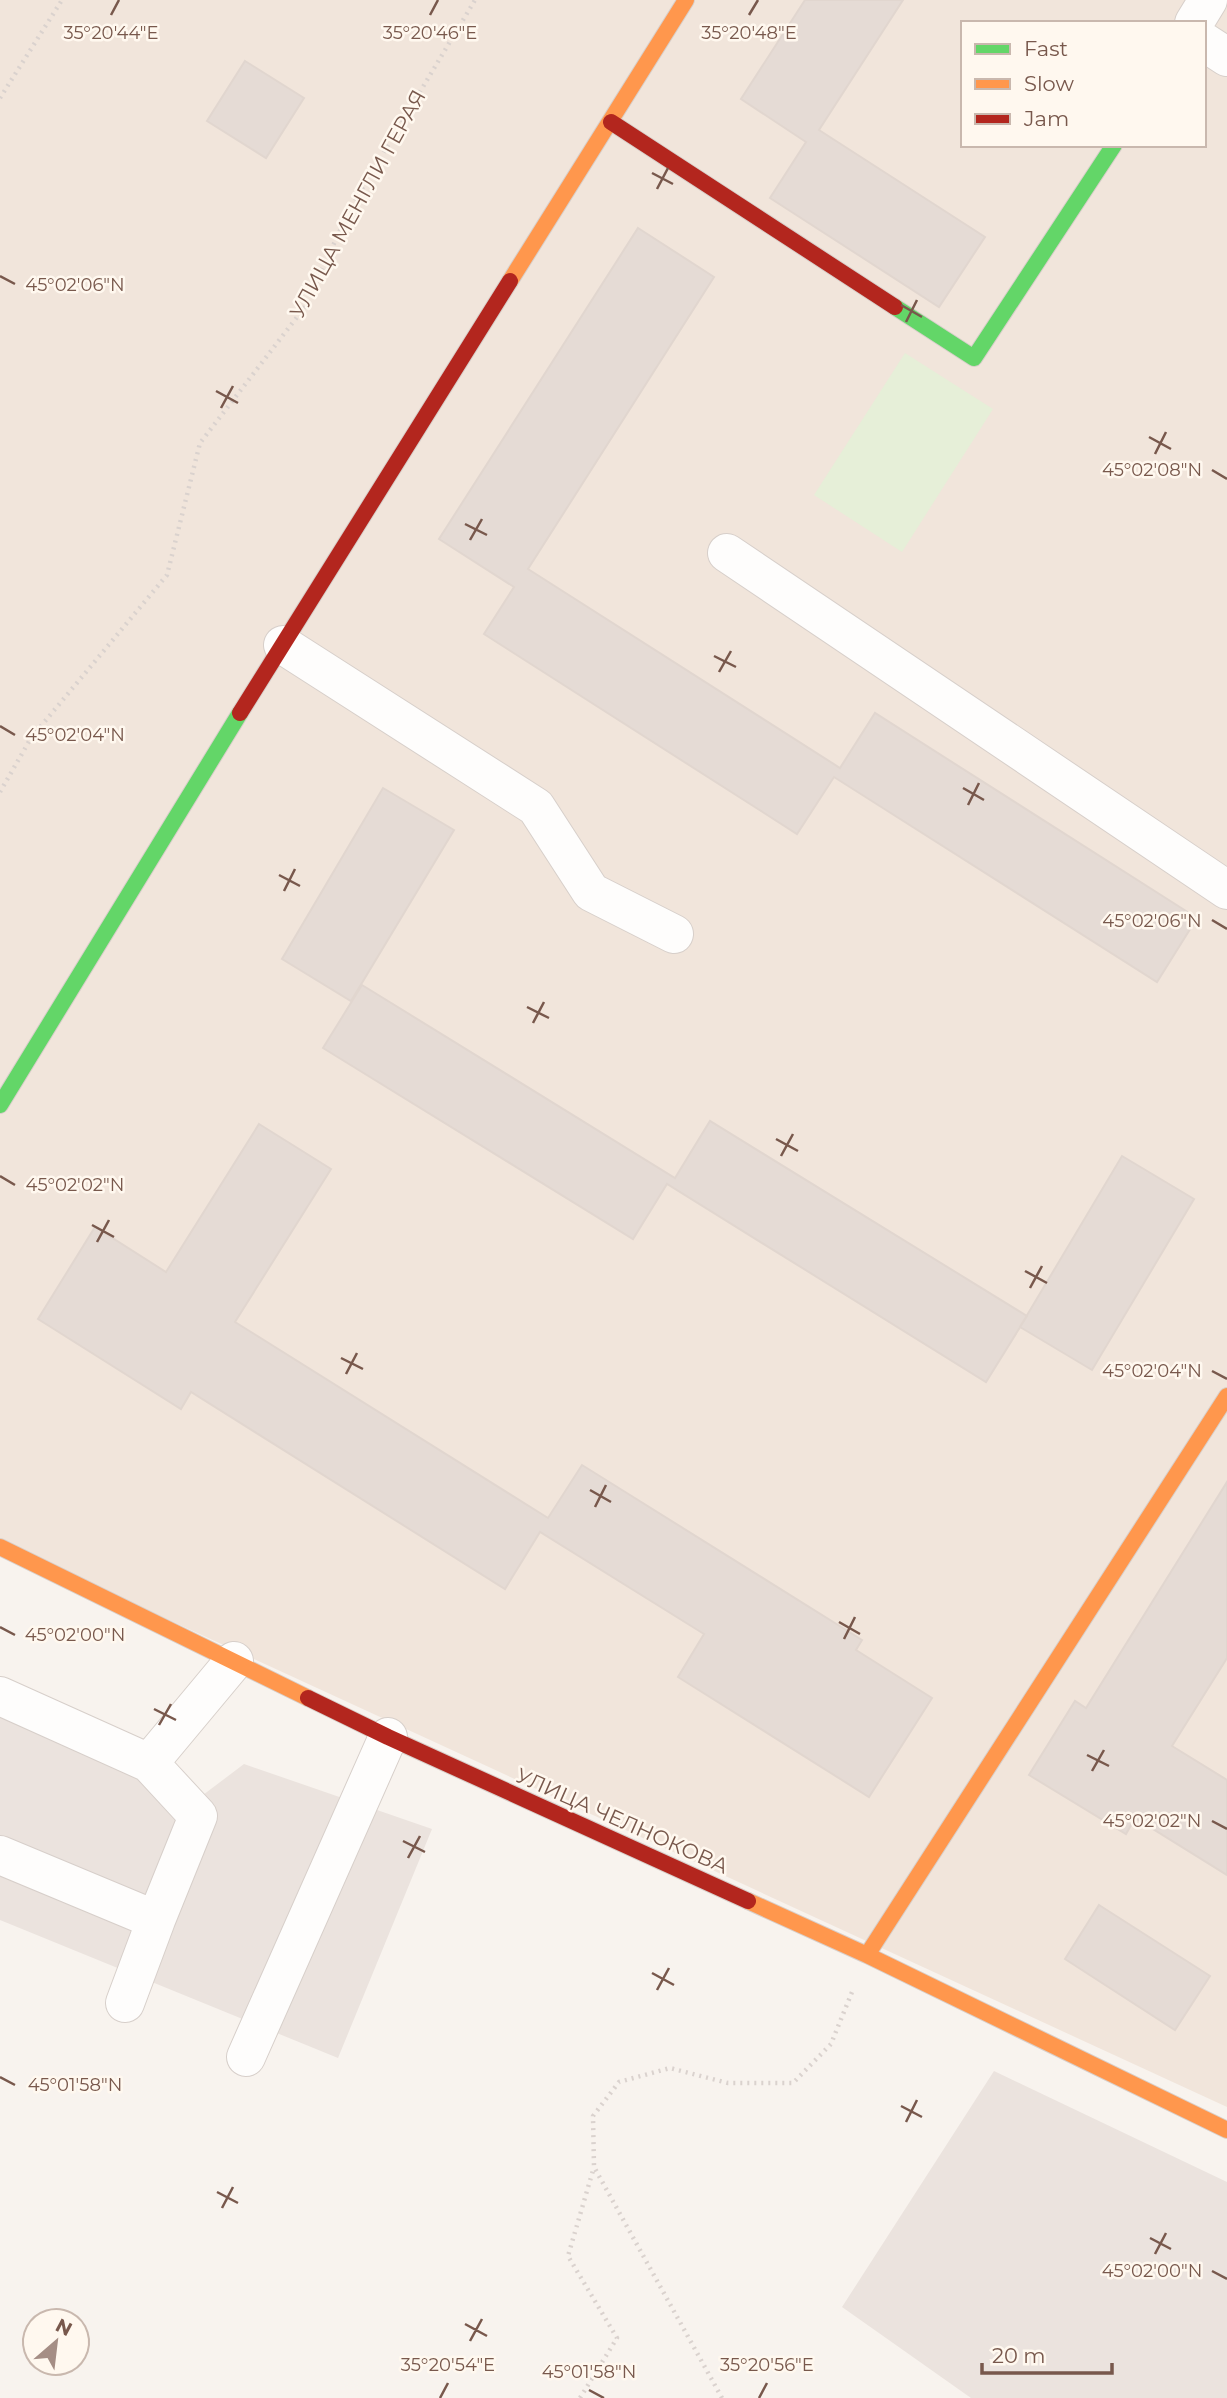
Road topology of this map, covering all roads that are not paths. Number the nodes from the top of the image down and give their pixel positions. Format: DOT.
graph roads {
  1 [pos="687,0"];
  2 [pos="1209,0"];
  3 [pos="1195,21"];
  4 [pos="1206,43"];
  5 [pos="1227,57"];
  6 [pos="611,122"];
  7 [pos="1113,147"];
  8 [pos="727,553"];
  9 [pos="283,645"];
  10 [pos="1227,890"];
  11 [pos="674,934"];
  12 [pos="0,1105"];
  13 [pos="1227,1396"];
  14 [pos="0,1548"];
  15 [pos="234,1661"];
  16 [pos="0,1696"];
  17 [pos="388,1737"];
  18 [pos="149,1763"];
  19 [pos="0,1854"];
  20 [pos="156,1920"];
  21 [pos="867,1955"];
  22 [pos="125,2003"];
  23 [pos="246,2057"];
  24 [pos="1227,2130"];
  1 -- 6 [label="street"];
  2 -- 3 [label="street"];
  4 -- 5 [label="street"];
  6 -- 7 [label="street"];
  6 -- 9 [label="street"];
  8 -- 10 [label="street"];
  9 -- 11 [label="street"];
  9 -- 12 [label="street"];
  13 -- 21 [label="street"];
  14 -- 15 [label="street, УЛИЦА ЧЕЛНОКОВА"];
  15 -- 17 [label="street, УЛИЦА ЧЕЛНОКОВА"];
  15 -- 18 [label="street"];
  16 -- 18 [label="street"];
  17 -- 21 [label="street, УЛИЦА ЧЕЛНОКОВА"];
  17 -- 23 [label="street"];
  18 -- 20 [label="street"];
  19 -- 20 [label="street"];
  20 -- 22 [label="street"];
  21 -- 24 [label="street, УЛИЦА ЧЕЛНОКОВА"];
}
